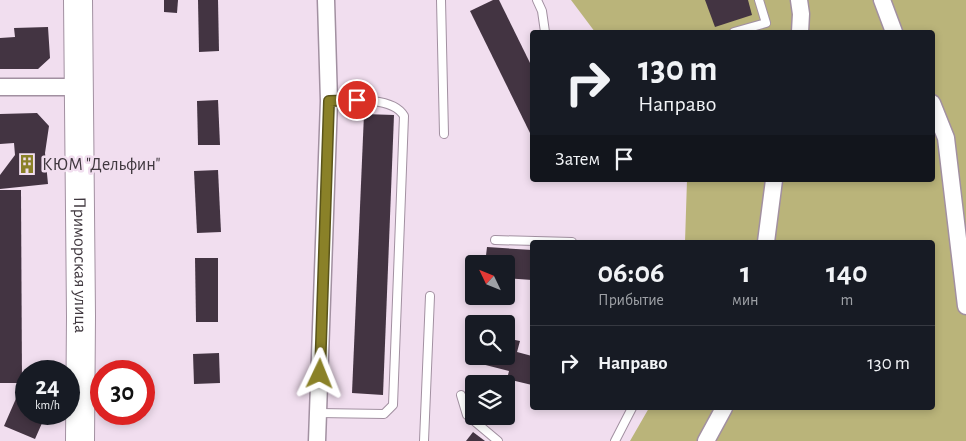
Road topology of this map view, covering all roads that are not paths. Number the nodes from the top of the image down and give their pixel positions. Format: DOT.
graph roads {
  1 [pos="78,0"];
  2 [pos="326,0"];
  3 [pos="441,0"];
  4 [pos="537,0"];
  5 [pos="759,0"];
  6 [pos="799,0"];
  7 [pos="882,0"];
  8 [pos="545,30"];
  9 [pos="741,30"];
  10 [pos="800,30"];
  11 [pos="893,30"];
  12 [pos="0,87"];
  13 [pos="78,87"];
  14 [pos="329,101"];
  15 [pos="935,110"];
  16 [pos="444,134"];
  17 [pos="774,182"];
  18 [pos="495,240"];
  19 [pos="766,240"];
  20 [pos="530,241"];
  21 [pos="430,296"];
  22 [pos="966,306"];
  23 [pos="461,395"];
  24 [pos="631,410"];
  25 [pos="723,410"];
  26 [pos="319,413"];
  27 [pos="80,441"];
  28 [pos="317,441"];
  29 [pos="424,441"];
  30 [pos="498,441"];
  31 [pos="615,441"];
  32 [pos="706,441"];
  1 -- 13 [label="highway, Приморская улица"];
  2 -- 14 [label="street"];
  3 -- 16 [label="lane"];
  4 -- 8 [label="lane"];
  5 -- 9 [label="lane"];
  6 -- 10 [label="street"];
  7 -- 11 [label="street"];
  12 -- 13 [label="street"];
  13 -- 27 [label="highway, Приморская улица"];
  14 -- 26 [label="street"];
  14 -- 26 [label="lane"];
  15 -- 22 [label="street"];
  17 -- 19 [label="street"];
  18 -- 20 [label="lane"];
  21 -- 29 [label="lane"];
  23 -- 30 [label="lane"];
  24 -- 31 [label="lane"];
  25 -- 32 [label="street"];
  26 -- 28 [label="street"];
}
